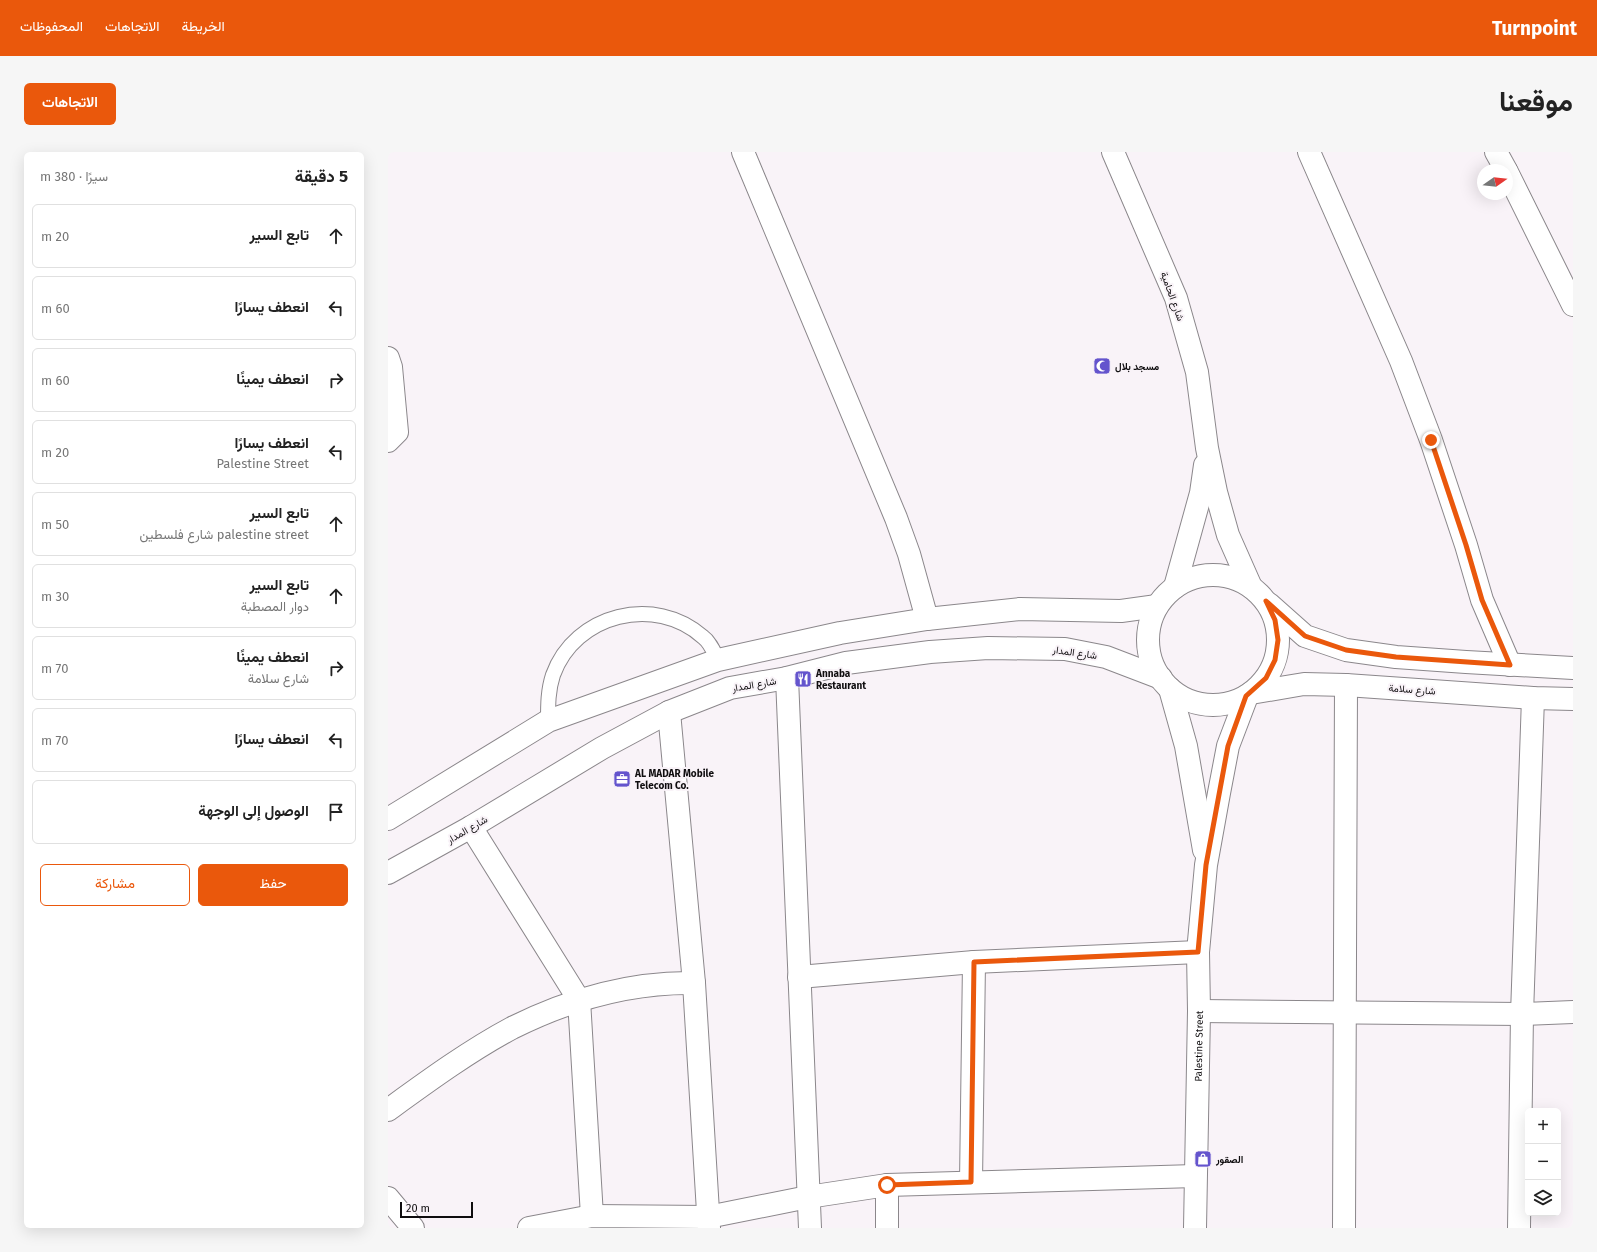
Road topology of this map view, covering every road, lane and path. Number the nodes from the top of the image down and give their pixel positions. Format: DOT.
graph roads {
  1 [pos="743,152"];
  2 [pos="1309,152"];
  3 [pos="1496,152"];
  4 [pos="1120,154"];
  5 [pos="1502,164"];
  6 [pos="1513,185"];
  7 [pos="1573,305"];
  8 [pos="388,358"];
  9 [pos="388,441"];
  10 [pos="1207,448"];
  11 [pos="1175,587"];
  12 [pos="1258,594"];
  13 [pos="1157,606"];
  14 [pos="927,620"];
  15 [pos="718,660"];
  16 [pos="1510,665"];
  17 [pos="1573,668"];
  18 [pos="787,678"];
  19 [pos="1166,683"];
  20 [pos="1346,685"];
  21 [pos="1249,694"];
  22 [pos="1533,698"];
  23 [pos="1573,699"];
  24 [pos="669,712"];
  25 [pos="548,721"];
  26 [pos="388,819"];
  27 [pos="471,827"];
  28 [pos="1206,865"];
  29 [pos="388,873"];
  30 [pos="1198,952"];
  31 [pos="974,962"];
  32 [pos="798,977"];
  33 [pos="694,984"];
  34 [pos="578,1000"];
  35 [pos="1199,1011"];
  36 [pos="1573,1012"];
  37 [pos="1344,1013"];
  38 [pos="1522,1014"];
  39 [pos="388,1110"];
  40 [pos="1195,1176"];
  41 [pos="971,1182"];
  42 [pos="887,1185"];
  43 [pos="808,1197"];
  44 [pos="388,1198"];
  45 [pos="592,1216"];
  46 [pos="709,1223"];
  47 [pos="413,1228"];
  48 [pos="529,1228"];
  49 [pos="810,1228"];
  50 [pos="887,1228"];
  51 [pos="1196,1228"];
  52 [pos="1344,1228"];
  53 [pos="1519,1228"];
  1 -- 14 [label="street"];
  2 -- 16 [label="street"];
  3 -- 5 [label="street"];
  4 -- 10 [label="street, شارع الحامية"];
  6 -- 7 [label="street"];
  8 -- 9 [label="street"];
  10 -- 11 [label="street"];
  10 -- 12 [label="street"];
  11 -- 12 [label="street"];
  11 -- 13 [label="street"];
  12 -- 16 [label="street"];
  12 -- 21 [label="street"];
  13 -- 14 [label="street"];
  13 -- 19 [label="street"];
  14 -- 15 [label="street"];
  15 -- 25 [label="street"];
  15 -- 25 [label="lane"];
  16 -- 17 [label="street"];
  18 -- 19 [label="street, شارع المدار"];
  18 -- 24 [label="street, شارع المدار"];
  18 -- 32 [label="street"];
  19 -- 21 [label="street"];
  19 -- 28 [label="street"];
  20 -- 21 [label="street, شارع سلامة"];
  20 -- 22 [label="street, شارع سلامة"];
  20 -- 37 [label="street"];
  21 -- 28 [label="street"];
  22 -- 23 [label="street, شارع سلامة"];
  22 -- 38 [label="street"];
  24 -- 27 [label="street, شارع المدار"];
  24 -- 33 [label="street"];
  25 -- 26 [label="street"];
  27 -- 29 [label="street, شارع المدار"];
  27 -- 34 [label="street"];
  28 -- 30 [label="street, Palestine Street"];
  30 -- 31 [label="street"];
  30 -- 35 [label="street, Palestine Street"];
  31 -- 32 [label="street"];
  31 -- 41 [label="street"];
  32 -- 43 [label="street"];
  33 -- 34 [label="street"];
  33 -- 46 [label="street"];
  34 -- 39 [label="street"];
  34 -- 45 [label="street"];
  35 -- 37 [label="street"];
  35 -- 40 [label="street, Palestine Street"];
  36 -- 38 [label="street"];
  37 -- 38 [label="street"];
  37 -- 52 [label="street"];
  38 -- 53 [label="street"];
  40 -- 41 [label="street"];
  40 -- 51 [label="street, Palestine Street"];
  41 -- 42 [label="street"];
  42 -- 43 [label="street"];
  42 -- 50 [label="street"];
  43 -- 46 [label="street"];
  43 -- 49 [label="street"];
  44 -- 47 [label="street"];
  45 -- 46 [label="street"];
  45 -- 48 [label="street"];
}
